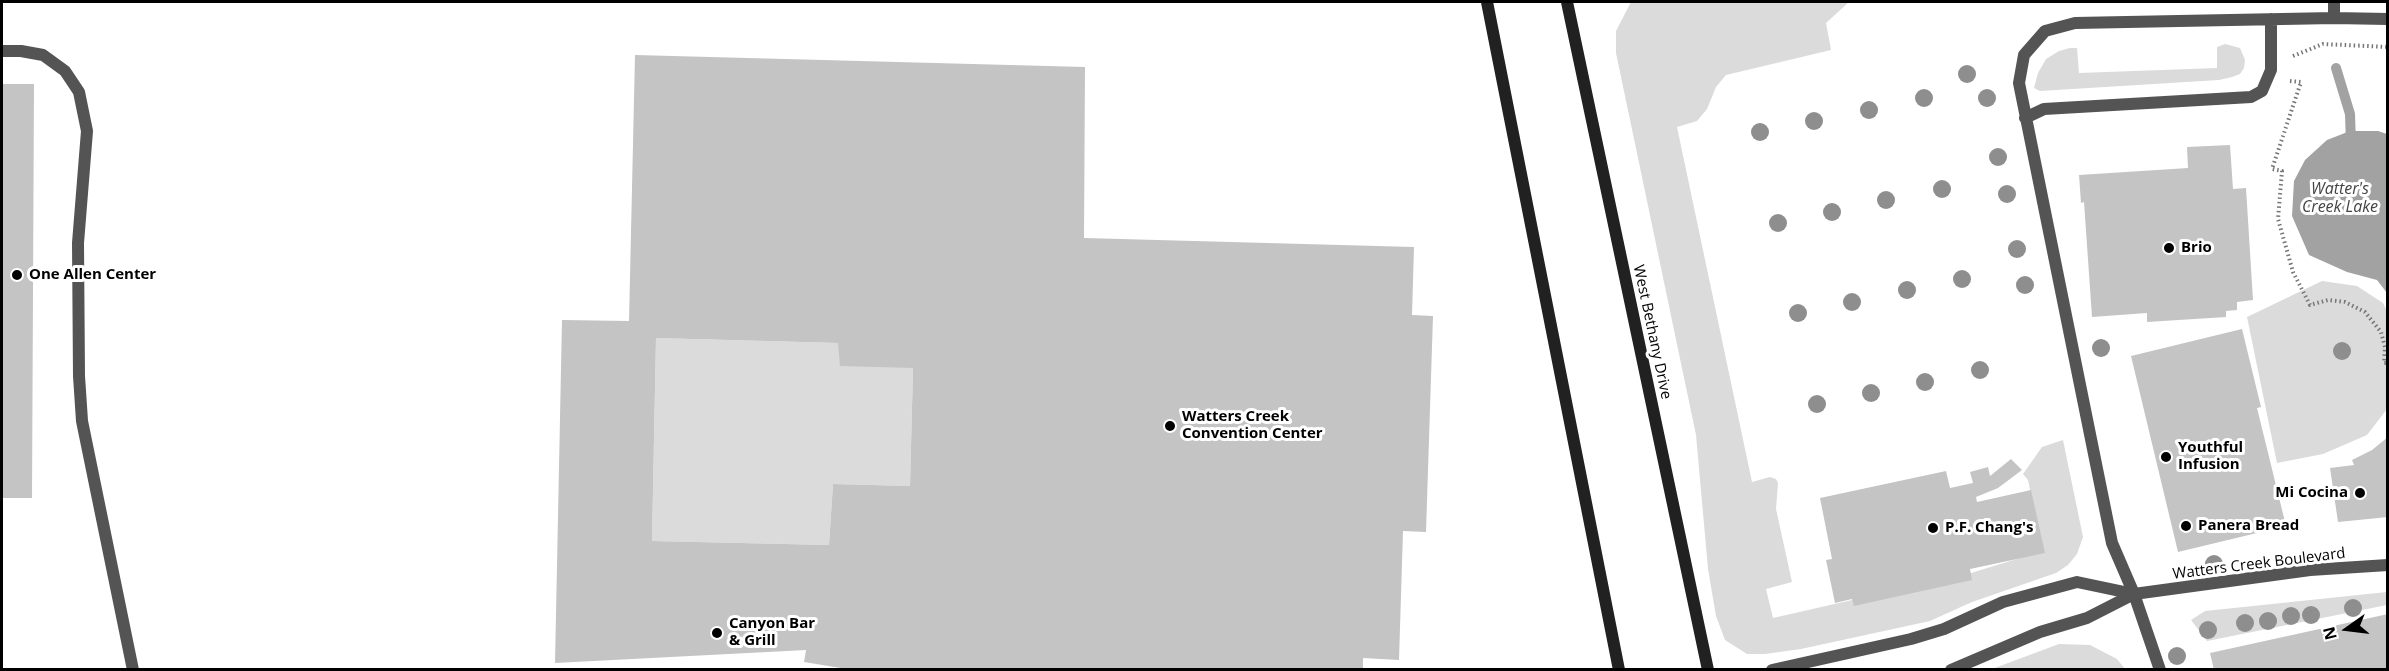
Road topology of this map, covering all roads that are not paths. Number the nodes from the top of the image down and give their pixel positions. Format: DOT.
graph roads {
  1 [pos="1487,2"];
  2 [pos="1567,2"];
  3 [pos="2334,2"];
  4 [pos="2334,18"];
  5 [pos="2271,19"];
  6 [pos="2388,19"];
  7 [pos="2,51"];
  8 [pos="2025,118"];
  9 [pos="2388,565"];
  10 [pos="2134,594"];
  11 [pos="133,669"];
  12 [pos="1618,669"];
  13 [pos="1708,669"];
  14 [pos="1772,669"];
  15 [pos="1951,669"];
  16 [pos="2160,669"];
  1 -- 12 [label="main road"];
  2 -- 13 [label="main road, West Bethany Drive"];
  3 -- 4 [label="street"];
  4 -- 5 [label="street"];
  4 -- 6 [label="street"];
  5 -- 8 [label="street"];
  5 -- 8 [label="street"];
  7 -- 11 [label="street"];
  8 -- 10 [label="street"];
  9 -- 10 [label="street, Watters Creek Boulevard"];
  10 -- 14 [label="street, Watters Creek Boulevard"];
  10 -- 15 [label="street, Watters Creek Boulevard"];
  10 -- 16 [label="street"];
}
